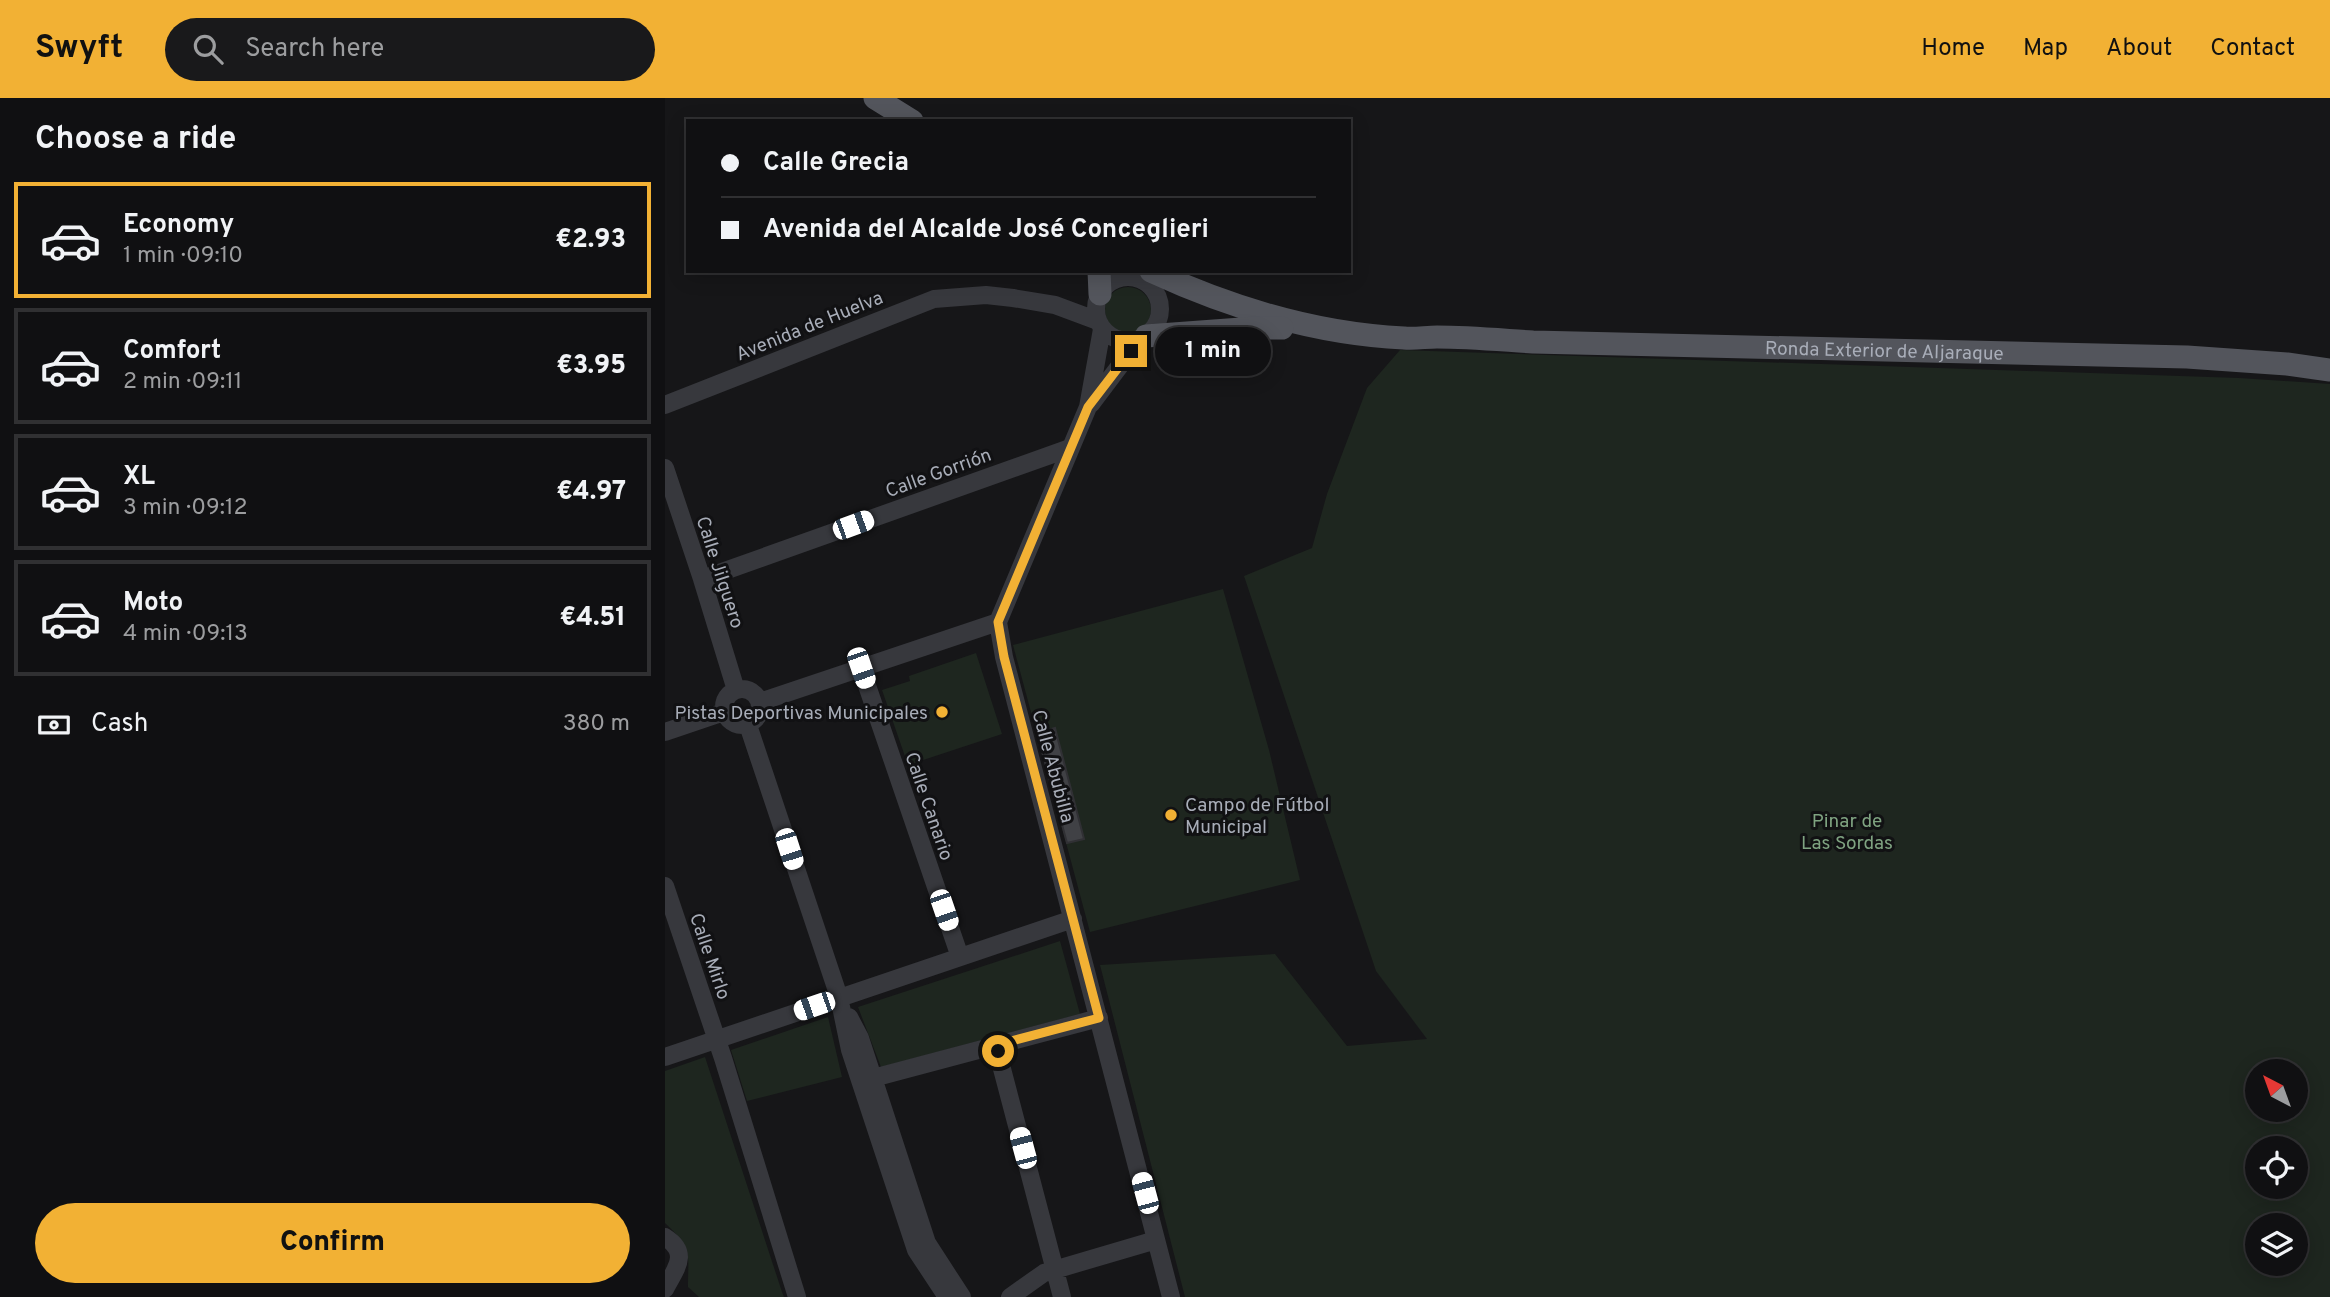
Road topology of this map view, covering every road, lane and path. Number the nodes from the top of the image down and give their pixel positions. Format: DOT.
graph roads {
  1 [pos="875,98"];
  2 [pos="909,119"];
  3 [pos="1169,273"];
  4 [pos="1194,273"];
  5 [pos="1149,274"];
  6 [pos="1219,284"];
  7 [pos="1099,287"];
  8 [pos="1055,306"];
  9 [pos="1100,325"];
  10 [pos="1312,326"];
  11 [pos="1436,337"];
  12 [pos="1143,338"];
  13 [pos="2330,370"];
  14 [pos="665,405"];
  15 [pos="1088,407"];
  16 [pos="1070,448"];
  17 [pos="665,468"];
  18 [pos="702,579"];
  19 [pos="998,622"];
  20 [pos="861,668"];
  21 [pos="736,690"];
  22 [pos="760,702"];
  23 [pos="724,712"];
  24 [pos="748,725"];
  25 [pos="665,732"];
  26 [pos="665,886"];
  27 [pos="1073,919"];
  28 [pos="960,957"];
  29 [pos="839,997"];
  30 [pos="1099,1018"];
  31 [pos="717,1039"];
  32 [pos="996,1045"];
  33 [pos="665,1057"];
  34 [pos="873,1078"];
  35 [pos="665,1237"];
  36 [pos="1157,1240"];
  37 [pos="1055,1270"];
  38 [pos="665,1289"];
  39 [pos="797,1297"];
  40 [pos="947,1297"];
  41 [pos="963,1297"];
  42 [pos="1010,1297"];
  43 [pos="1062,1297"];
  44 [pos="1171,1297"];
  1 -- 2 [label="main road"];
  3 -- 6 [label="main road"];
  4 -- 6 [label="main road, Ronda Exterior de Aljaraque"];
  5 -- 7 [label="street"];
  5 -- 10 [label="main road, Ronda Exterior de Aljaraque"];
  5 -- 12 [label="street"];
  6 -- 11 [label="main road, Ronda Exterior de Aljaraque"];
  7 -- 8 [label="street, Avenida de Huelva"];
  7 -- 9 [label="street"];
  8 -- 9 [label="street, Avenida de Huelva"];
  8 -- 14 [label="street, Avenida de Huelva"];
  9 -- 12 [label="street"];
  9 -- 15 [label="street"];
  10 -- 11 [label="main road, Ronda Exterior de Aljaraque"];
  10 -- 12 [label="main road"];
  11 -- 13 [label="main road, Ronda Exterior de Aljaraque"];
  12 -- 15 [label="street"];
  15 -- 16 [label="street"];
  16 -- 18 [label="street, Calle Gorrión"];
  16 -- 19 [label="street"];
  17 -- 18 [label="street, Calle Jilguero"];
  18 -- 21 [label="street, Calle Jilguero"];
  19 -- 20 [label="street"];
  19 -- 27 [label="street, Calle Abubilla"];
  20 -- 22 [label="street"];
  20 -- 28 [label="street, Calle Canario"];
  21 -- 22 [label="street"];
  21 -- 23 [label="street"];
  22 -- 24 [label="street"];
  23 -- 24 [label="street"];
  23 -- 25 [label="street"];
  24 -- 29 [label="street"];
  26 -- 31 [label="street, Calle Mirlo"];
  27 -- 28 [label="street"];
  27 -- 30 [label="street, Calle Abubilla"];
  28 -- 29 [label="street"];
  29 -- 31 [label="street"];
  29 -- 34 [label="street"];
  29 -- 40 [label="street"];
  30 -- 32 [label="street"];
  30 -- 36 [label="street, Calle Abubilla"];
  31 -- 33 [label="street"];
  31 -- 39 [label="street, Calle Mirlo"];
  32 -- 34 [label="street"];
  32 -- 37 [label="street"];
  34 -- 41 [label="street"];
  35 -- 38 [label="street"];
  36 -- 37 [label="street"];
  36 -- 44 [label="street, Calle Abubilla"];
  37 -- 42 [label="street"];
  37 -- 43 [label="street"];
}
